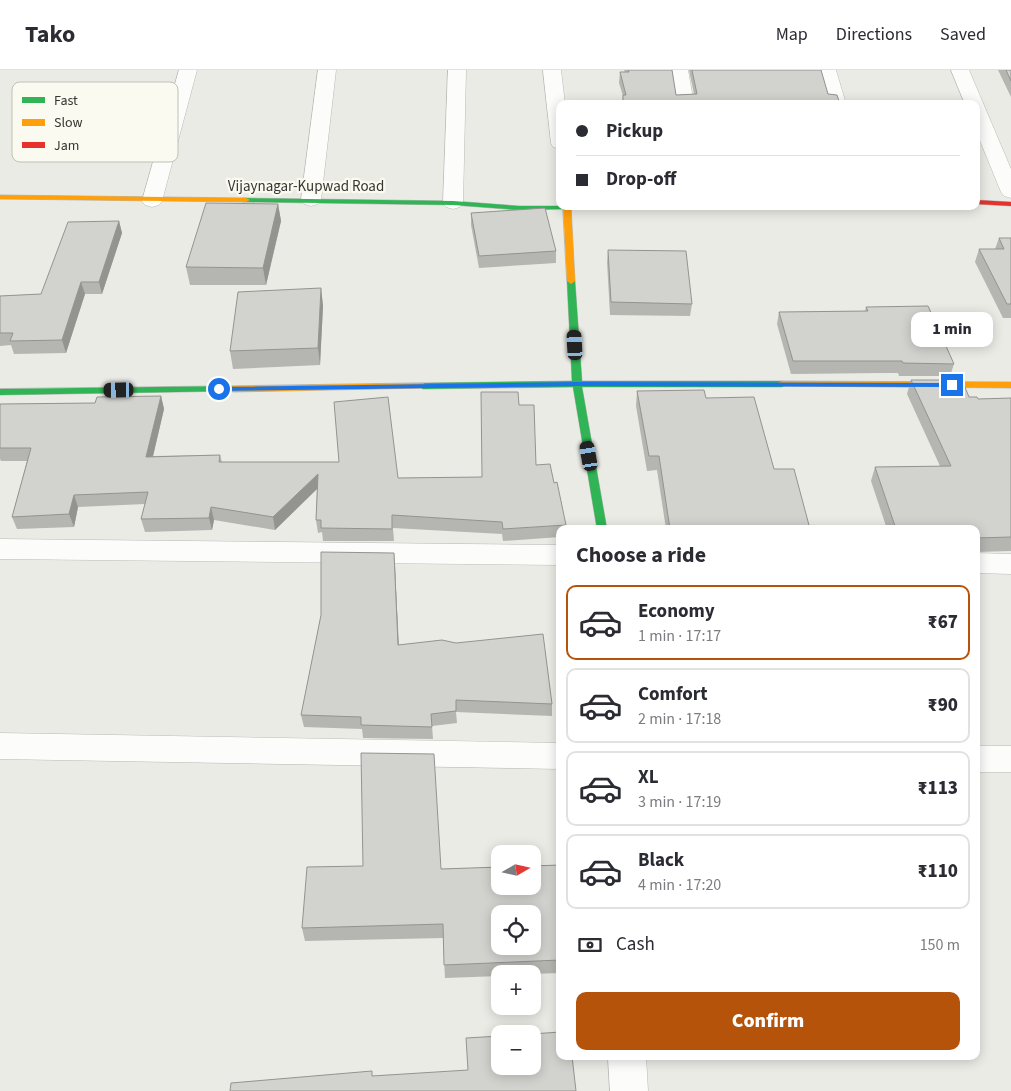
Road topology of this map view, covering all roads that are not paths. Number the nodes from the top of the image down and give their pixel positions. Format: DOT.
graph roads {
  1 [pos="188,70"];
  2 [pos="327,70"];
  3 [pos="457,70"];
  4 [pos="552,70"];
  5 [pos="679,70"];
  6 [pos="827,70"];
  7 [pos="960,70"];
  8 [pos="683,100"];
  9 [pos="836,100"];
  10 [pos="972,100"];
  11 [pos="178,106"];
  12 [pos="556,106"];
  13 [pos="980,118"];
  14 [pos="163,162"];
  15 [pos="1011,192"];
  16 [pos="0,197"];
  17 [pos="152,200"];
  18 [pos="311,200"];
  19 [pos="453,202"];
  20 [pos="980,202"];
  21 [pos="1011,204"];
  22 [pos="556,207"];
  23 [pos="567,210"];
  24 [pos="577,384"];
  25 [pos="1011,385"];
  26 [pos="0,392"];
  27 [pos="601,525"];
  28 [pos="0,548"];
  29 [pos="556,555"];
  30 [pos="980,563"];
  31 [pos="1011,564"];
  32 [pos="0,746"];
  33 [pos="556,756"];
  34 [pos="980,759"];
  35 [pos="1011,759"];
  36 [pos="627,1060"];
  37 [pos="629,1091"];
  1 -- 11 [label="street"];
  2 -- 18 [label="street"];
  3 -- 19 [label="street"];
  4 -- 12 [label="street"];
  5 -- 8 [label="street"];
  6 -- 9 [label="street"];
  7 -- 10 [label="street"];
  13 -- 15 [label="street"];
  14 -- 17 [label="street"];
  16 -- 17 [label="street, Vijaynagar-Kupwad Road"];
  17 -- 18 [label="street, Vijaynagar-Kupwad Road"];
  18 -- 19 [label="street, Vijaynagar-Kupwad Road"];
  19 -- 22 [label="street, Vijaynagar-Kupwad Road"];
  20 -- 21 [label="street"];
  23 -- 24 [label="street"];
  24 -- 25 [label="street"];
  24 -- 26 [label="street"];
  24 -- 27 [label="street"];
  28 -- 29 [label="street"];
  30 -- 31 [label="street"];
  32 -- 33 [label="street"];
  34 -- 35 [label="street"];
  36 -- 37 [label="street"];
}
